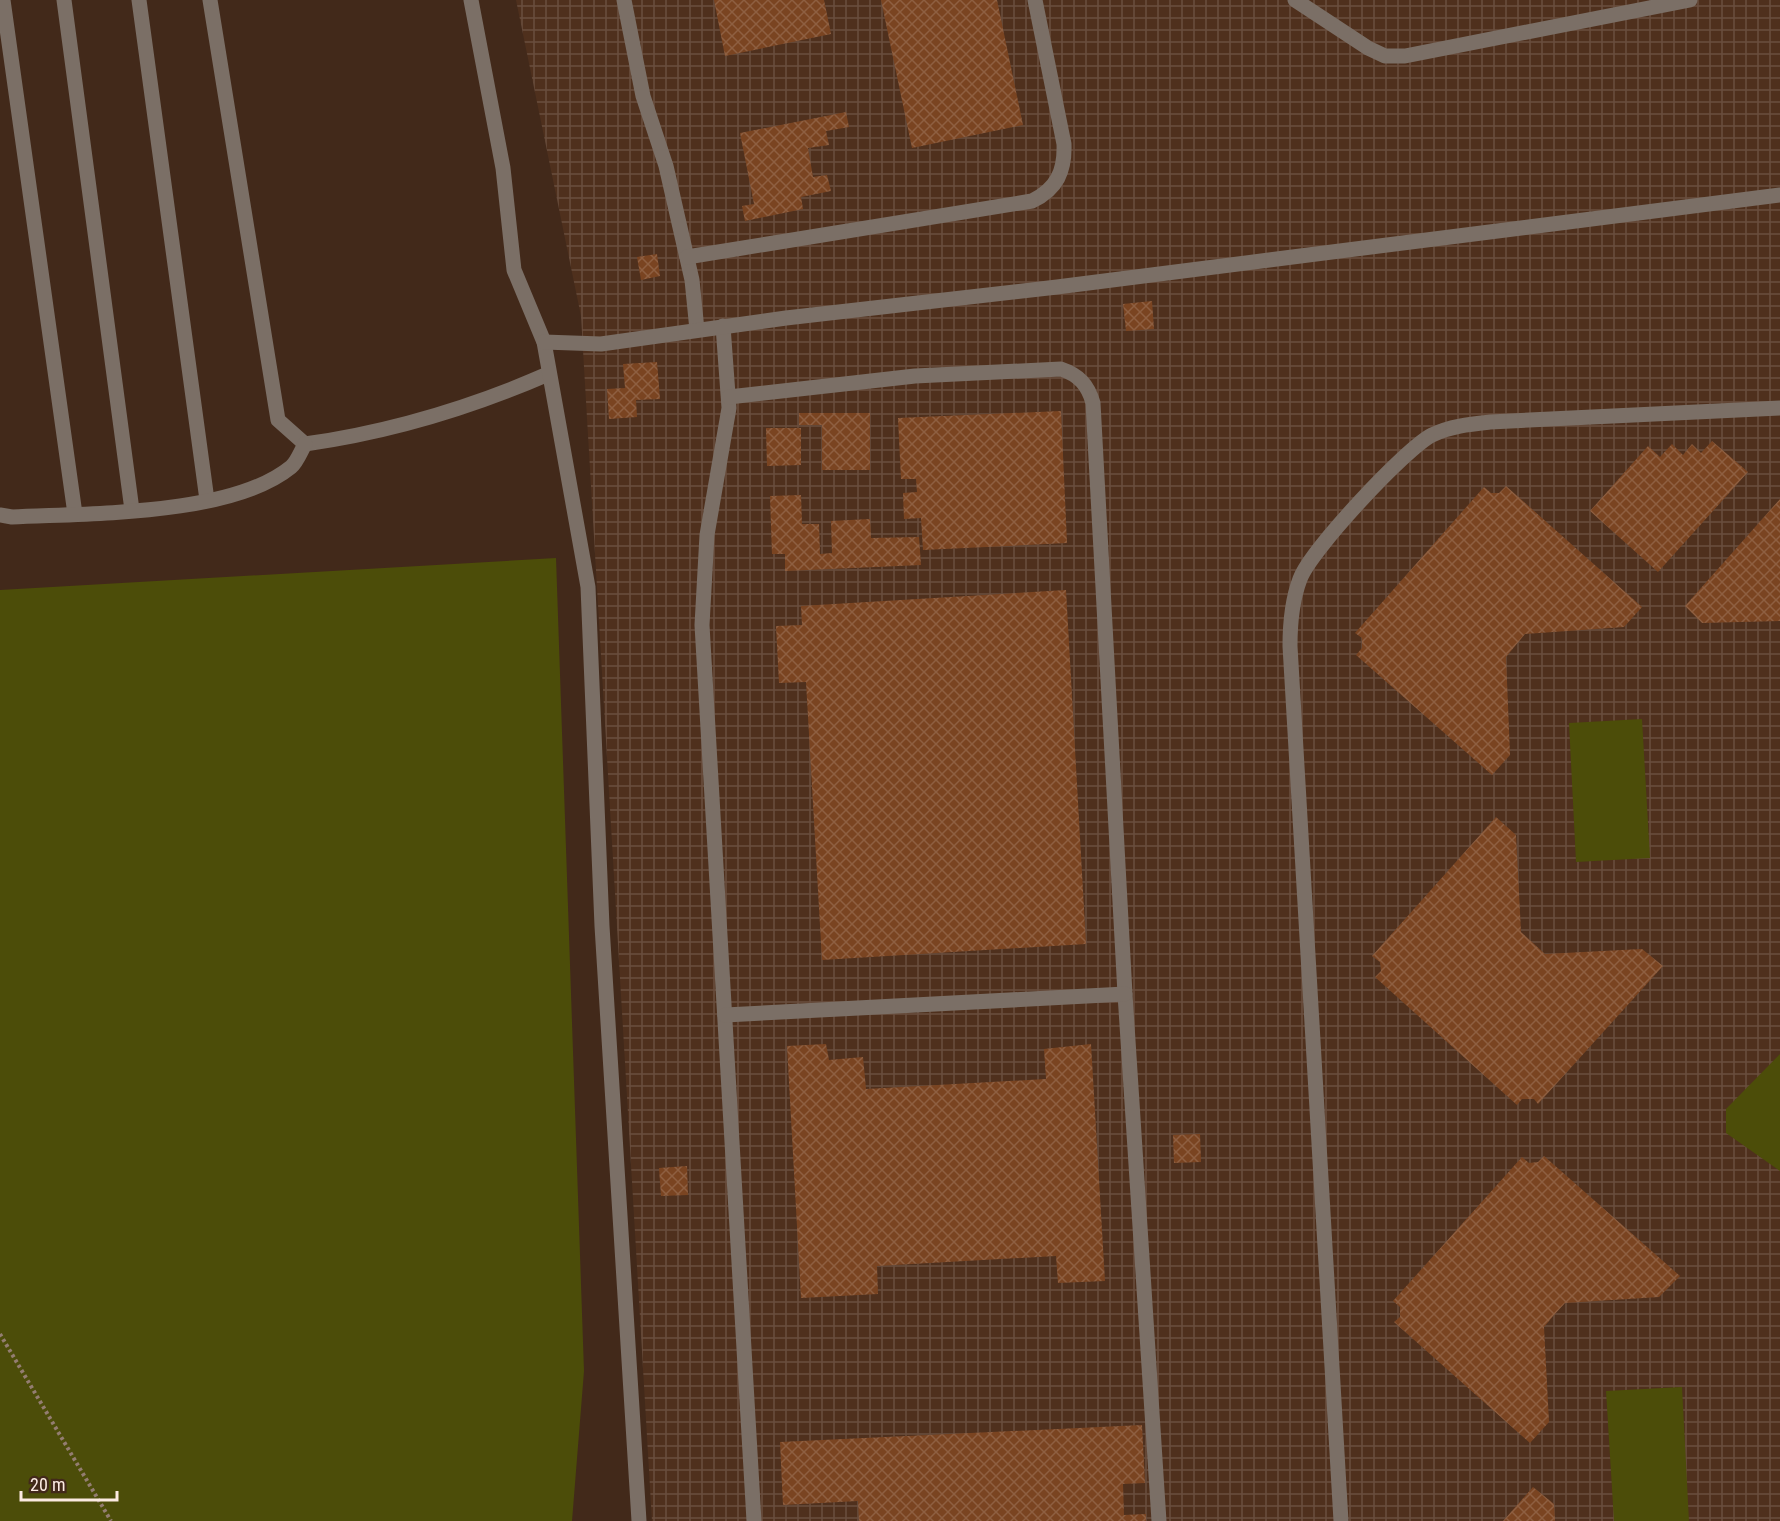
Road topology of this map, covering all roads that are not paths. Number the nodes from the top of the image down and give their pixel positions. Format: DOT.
graph roads {
  1 [pos="3,0"];
  2 [pos="64,0"];
  3 [pos="139,0"];
  4 [pos="210,0"];
  5 [pos="471,0"];
  6 [pos="624,0"];
  7 [pos="1035,0"];
  8 [pos="1295,0"];
  9 [pos="1690,0"];
  10 [pos="1780,195"];
  11 [pos="687,257"];
  12 [pos="723,327"];
  13 [pos="697,330"];
  14 [pos="544,342"];
  15 [pos="548,374"];
  16 [pos="729,397"];
  17 [pos="1780,408"];
  18 [pos="305,444"];
  19 [pos="207,500"];
  20 [pos="132,510"];
  21 [pos="75,514"];
  22 [pos="0,515"];
  23 [pos="1125,994"];
  24 [pos="724,1015"];
  25 [pos="639,1521"];
  26 [pos="754,1521"];
  27 [pos="1159,1521"];
  28 [pos="1341,1521"];
  1 -- 21 [label="lane"];
  2 -- 20 [label="lane"];
  3 -- 19 [label="lane"];
  4 -- 18 [label="lane"];
  5 -- 14 [label="lane"];
  6 -- 11 [label="lane"];
  7 -- 11 [label="lane"];
  8 -- 9 [label="lane"];
  10 -- 12 [label="lane"];
  11 -- 13 [label="lane"];
  12 -- 13 [label="lane"];
  12 -- 16 [label="lane"];
  13 -- 14 [label="lane"];
  14 -- 15 [label="lane"];
  15 -- 18 [label="lane"];
  15 -- 25 [label="lane"];
  16 -- 23 [label="lane"];
  16 -- 24 [label="lane"];
  17 -- 28 [label="lane"];
  18 -- 19 [label="lane"];
  19 -- 20 [label="lane"];
  20 -- 21 [label="lane"];
  21 -- 22 [label="lane"];
  23 -- 24 [label="lane"];
  23 -- 27 [label="lane"];
  24 -- 26 [label="lane"];
}
